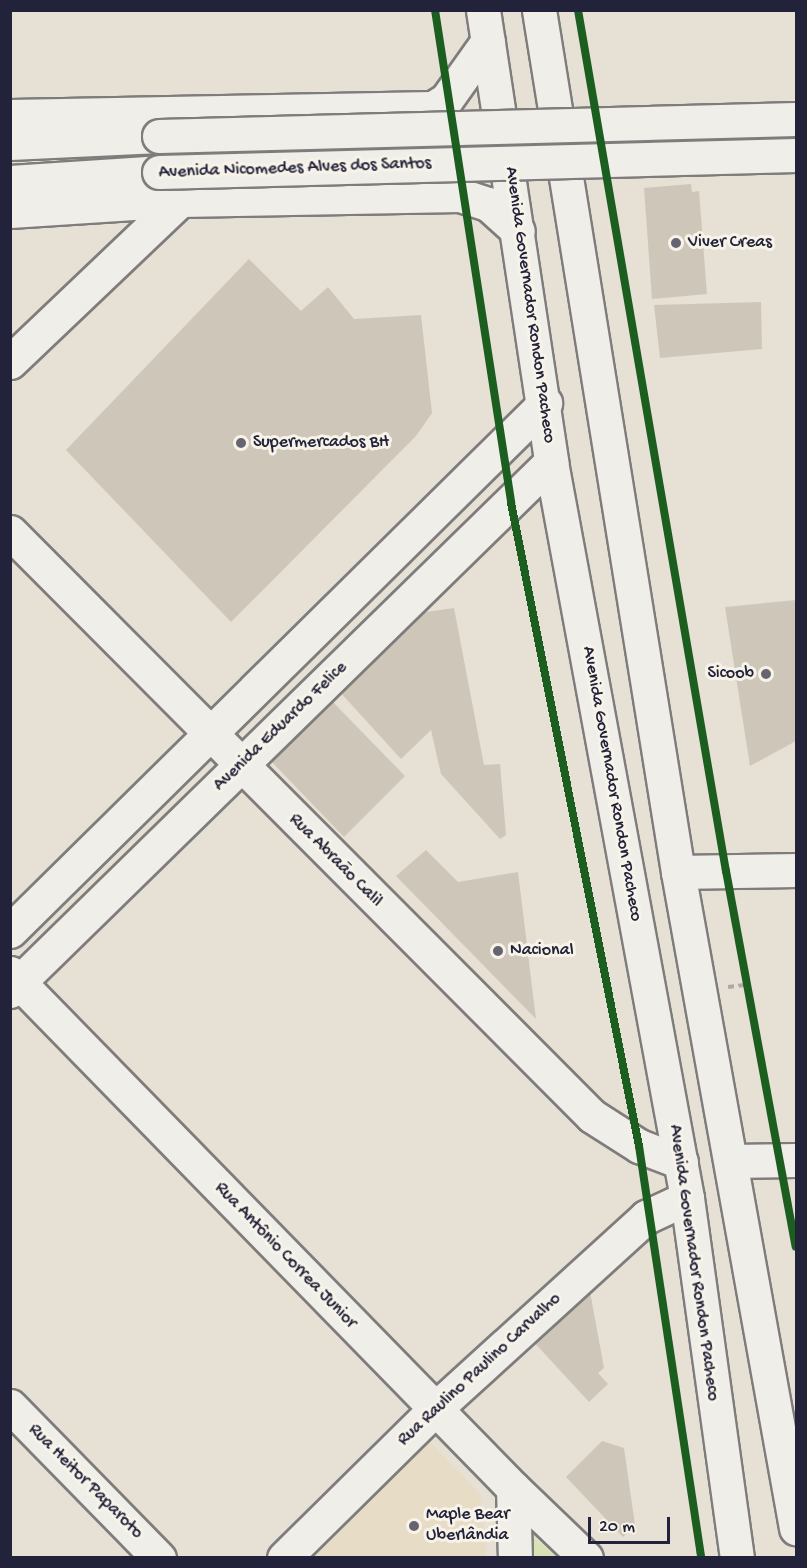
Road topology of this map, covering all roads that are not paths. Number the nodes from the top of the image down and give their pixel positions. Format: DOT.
graph roads {
  1 [pos="539,10"];
  2 [pos="486,26"];
  3 [pos="350,112"];
  4 [pos="10,116"];
  5 [pos="796,119"];
  6 [pos="10,143"];
  7 [pos="796,155"];
  8 [pos="10,182"];
  9 [pos="347,197"];
  10 [pos="180,200"];
  11 [pos="10,210"];
  12 [pos="518,231"];
  13 [pos="10,362"];
  14 [pos="545,403"];
  15 [pos="552,462"];
  16 [pos="10,532"];
  17 [pos="374,572"];
  18 [pos="406,605"];
  19 [pos="209,735"];
  20 [pos="240,767"];
  21 [pos="796,870"];
  22 [pos="678,872"];
  23 [pos="10,930"];
  24 [pos="13,982"];
  25 [pos="796,1160"];
  26 [pos="731,1161"];
  27 [pos="681,1162"];
  28 [pos="687,1198"];
  29 [pos="10,1407"];
  30 [pos="434,1410"];
  31 [pos="513,1488"];
  32 [pos="796,1528"];
  33 [pos="159,1557"];
  34 [pos="284,1557"];
  35 [pos="515,1557"];
  36 [pos="586,1557"];
  37 [pos="737,1557"];
  1 -- 22 [label="street"];
  2 -- 3 [label="street"];
  2 -- 12 [label="street, Avenida Governador Rondon Pacheco"];
  3 -- 4 [label="street"];
  3 -- 9 [label="street"];
  5 -- 6 [label="street, Avenida Nicomedes Alves dos Santos, bridge"];
  7 -- 8 [label="street, Avenida Nicomedes Alves dos Santos, bridge"];
  9 -- 10 [label="street, Avenida Nicomedes Alves dos Santos"];
  9 -- 12 [label="street, Avenida Nicomedes Alves dos Santos"];
  10 -- 11 [label="street, Avenida Nicomedes Alves dos Santos"];
  10 -- 13 [label="street"];
  12 -- 14 [label="street, Avenida Governador Rondon Pacheco"];
  14 -- 15 [label="street, Avenida Governador Rondon Pacheco"];
  14 -- 17 [label="street"];
  15 -- 18 [label="street, Avenida Eduardo Felice"];
  15 -- 27 [label="street, Avenida Governador Rondon Pacheco"];
  16 -- 19 [label="street, Rua Abraão Calil"];
  17 -- 18 [label="street"];
  17 -- 19 [label="street"];
  18 -- 20 [label="street, Avenida Eduardo Felice"];
  19 -- 20 [label="street, Rua Abraão Calil"];
  19 -- 23 [label="street"];
  20 -- 24 [label="street, Avenida Eduardo Felice"];
  20 -- 27 [label="street, Rua Abraão Calil"];
  21 -- 22 [label="street"];
  22 -- 26 [label="street"];
  24 -- 30 [label="street, Rua Antônio Correa Junior"];
  25 -- 26 [label="street"];
  26 -- 32 [label="street"];
  27 -- 28 [label="street, Avenida Governador Rondon Pacheco"];
  28 -- 30 [label="street, Rua Raulino Paulino Carvalho"];
  28 -- 37 [label="street, Avenida Governador Rondon Pacheco"];
  29 -- 33 [label="street, Rua Heitor Paparoto"];
  30 -- 31 [label="street, Rua Antônio Correa Junior"];
  30 -- 34 [label="street, Rua Raulino Paulino Carvalho"];
  31 -- 35 [label="street"];
  31 -- 36 [label="street, Rua Antônio Correa Junior"];
}
